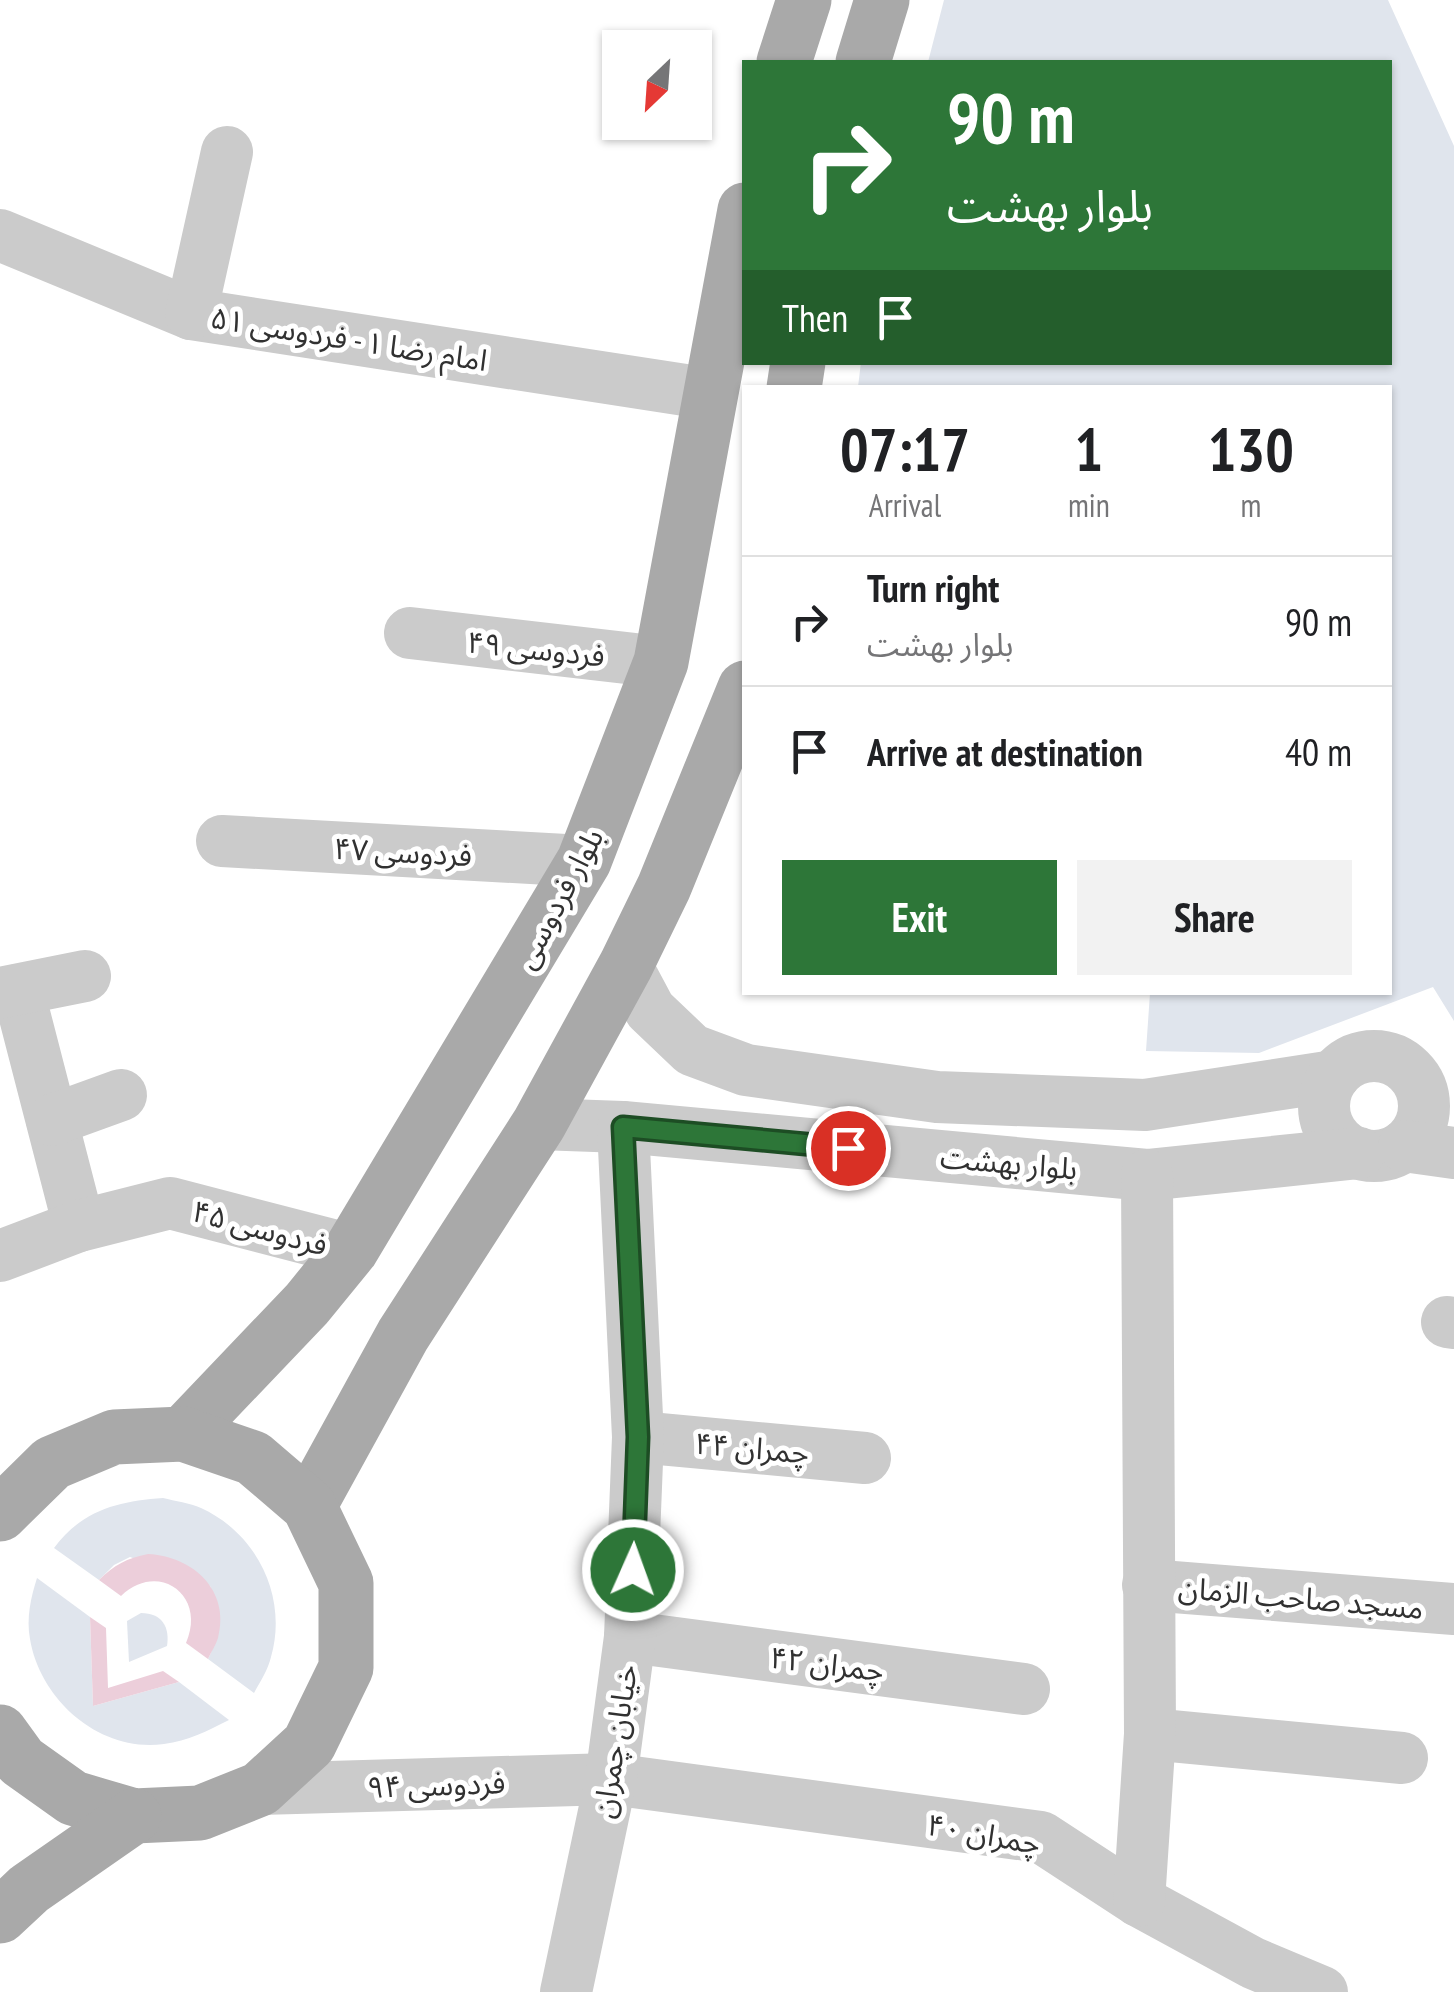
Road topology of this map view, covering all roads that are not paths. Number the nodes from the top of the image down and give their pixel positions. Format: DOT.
graph roads {
  1 [pos="804,0"];
  2 [pos="882,0"];
  3 [pos="785,60"];
  4 [pos="864,60"];
  5 [pos="227,152"];
  6 [pos="742,226"];
  7 [pos="0,236"];
  8 [pos="191,314"];
  9 [pos="711,394"];
  10 [pos="410,634"];
  11 [pos="661,662"];
  12 [pos="742,695"];
  13 [pos="222,841"];
  14 [pos="584,861"];
  15 [pos="626,965"];
  16 [pos="85,976"];
  17 [pos="9,992"];
  18 [pos="1434,1070"];
  19 [pos="1334,1076"];
  20 [pos="121,1095"];
  21 [pos="52,1120"];
  22 [pos="540,1124"];
  23 [pos="623,1127"];
  24 [pos="1406,1151"];
  25 [pos="1147,1175"];
  26 [pos="79,1226"];
  27 [pos="351,1250"];
  28 [pos="0,1256"];
  29 [pos="182,1434"];
  30 [pos="638,1437"];
  31 [pos="865,1458"];
  32 [pos="309,1506"];
  33 [pos="1,1511"];
  34 [pos="1148,1586"];
  35 [pos="1454,1610"];
  36 [pos="630,1638"];
  37 [pos="1024,1689"];
  38 [pos="0,1732"];
  39 [pos="1150,1734"];
  40 [pos="1402,1758"];
  41 [pos="612,1779"];
  42 [pos="260,1788"];
  43 [pos="134,1816"];
  44 [pos="1139,1901"];
  45 [pos="0,1916"];
  46 [pos="1246,1978"];
  47 [pos="566,1992"];
  48 [pos="1322,1992"];
  1 -- 3 [label="main road"];
  2 -- 4 [label="main road"];
  5 -- 8 [label="street"];
  6 -- 9 [label="main road, بلوار فردوسی"];
  7 -- 8 [label="street, امام رضا ۱ - فردوسی ۵۱"];
  8 -- 9 [label="street, امام رضا ۱ - فردوسی ۵۱"];
  9 -- 11 [label="main road, بلوار فردوسی"];
  10 -- 11 [label="street, فردوسی ۴۹"];
  11 -- 14 [label="main road, بلوار فردوسی"];
  12 -- 15 [label="main road"];
  13 -- 14 [label="street, فردوسی ۴۷"];
  14 -- 27 [label="main road, بلوار فردوسی"];
  15 -- 19 [label="street, بلوار بهشت"];
  15 -- 22 [label="main road"];
  16 -- 17 [label="street"];
  17 -- 21 [label="street"];
  18 -- 19 [label="street"];
  18 -- 24 [label="street"];
  19 -- 24 [label="street"];
  20 -- 21 [label="street"];
  21 -- 26 [label="street"];
  22 -- 23 [label="street, بلوار بهشت"];
  22 -- 32 [label="main road"];
  23 -- 25 [label="street, بلوار بهشت"];
  23 -- 30 [label="street, خیابان چمران"];
  24 -- 25 [label="street, بلوار بهشت"];
  25 -- 34 [label="street"];
  26 -- 27 [label="street, فردوسی ۴۵"];
  26 -- 28 [label="street"];
  27 -- 29 [label="main road, بلوار فردوسی"];
  29 -- 32 [label="main road"];
  29 -- 33 [label="main road"];
  30 -- 31 [label="street, چمران ۴۴"];
  30 -- 36 [label="street, خیابان چمران"];
  32 -- 42 [label="main road"];
  34 -- 35 [label="street, مسجد صاحب الزمان"];
  34 -- 39 [label="street"];
  36 -- 37 [label="street, چمران ۴۲"];
  36 -- 41 [label="street, خیابان چمران"];
  38 -- 43 [label="main road"];
  39 -- 40 [label="street"];
  39 -- 44 [label="street"];
  41 -- 42 [label="street, فردوسی ۹۴"];
  41 -- 44 [label="street, چمران ۴۰"];
  41 -- 47 [label="street, خیابان چمران"];
  42 -- 43 [label="main road"];
  43 -- 45 [label="main road"];
  44 -- 46 [label="street, چمران ۴۰"];
  46 -- 48 [label="street, چمران ۴۰"];
}
